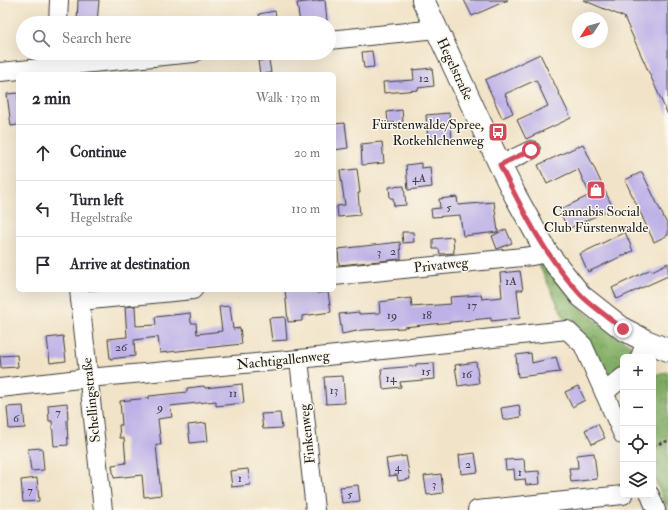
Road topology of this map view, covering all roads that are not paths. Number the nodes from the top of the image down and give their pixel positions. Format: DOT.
graph roads {
  1 [pos="59,0"];
  2 [pos="423,0"];
  3 [pos="58,16"];
  4 [pos="437,29"];
  5 [pos="336,39"];
  6 [pos="106,60"];
  7 [pos="56,64"];
  8 [pos="0,72"];
  9 [pos="531,150"];
  10 [pos="500,165"];
  11 [pos="547,253"];
  12 [pos="336,276"];
  13 [pos="155,292"];
  14 [pos="80,296"];
  15 [pos="643,349"];
  16 [pos="668,350"];
  17 [pos="299,359"];
  18 [pos="88,378"];
  19 [pos="620,380"];
  20 [pos="0,388"];
  21 [pos="604,393"];
  22 [pos="620,428"];
  23 [pos="620,495"];
  24 [pos="651,498"];
  25 [pos="103,510"];
  26 [pos="315,510"];
  27 [pos="476,510"];
  28 [pos="656,510"];
  1 -- 3 [label="street"];
  2 -- 4 [label="main road, Hegelstraße"];
  4 -- 5 [label="street"];
  4 -- 10 [label="main road, Hegelstraße"];
  6 -- 7 [label="street"];
  7 -- 8 [label="street"];
  9 -- 10 [label="street"];
  10 -- 11 [label="main road, Hegelstraße"];
  11 -- 12 [label="street, Privatweg"];
  11 -- 15 [label="main road, Hegelstraße"];
  13 -- 14 [label="street"];
  14 -- 18 [label="street, Schellingstraße"];
  15 -- 16 [label="main road, Hegelstraße"];
  17 -- 18 [label="street, Nachtigallenweg"];
  17 -- 21 [label="street, Nachtigallenweg"];
  17 -- 26 [label="street, Finkenweg"];
  18 -- 20 [label="street, Nachtigallenweg"];
  18 -- 25 [label="street, Schellingstraße"];
  19 -- 21 [label="street"];
  21 -- 22 [label="street"];
  23 -- 27 [label="street"];
  24 -- 28 [label="street"];
}
